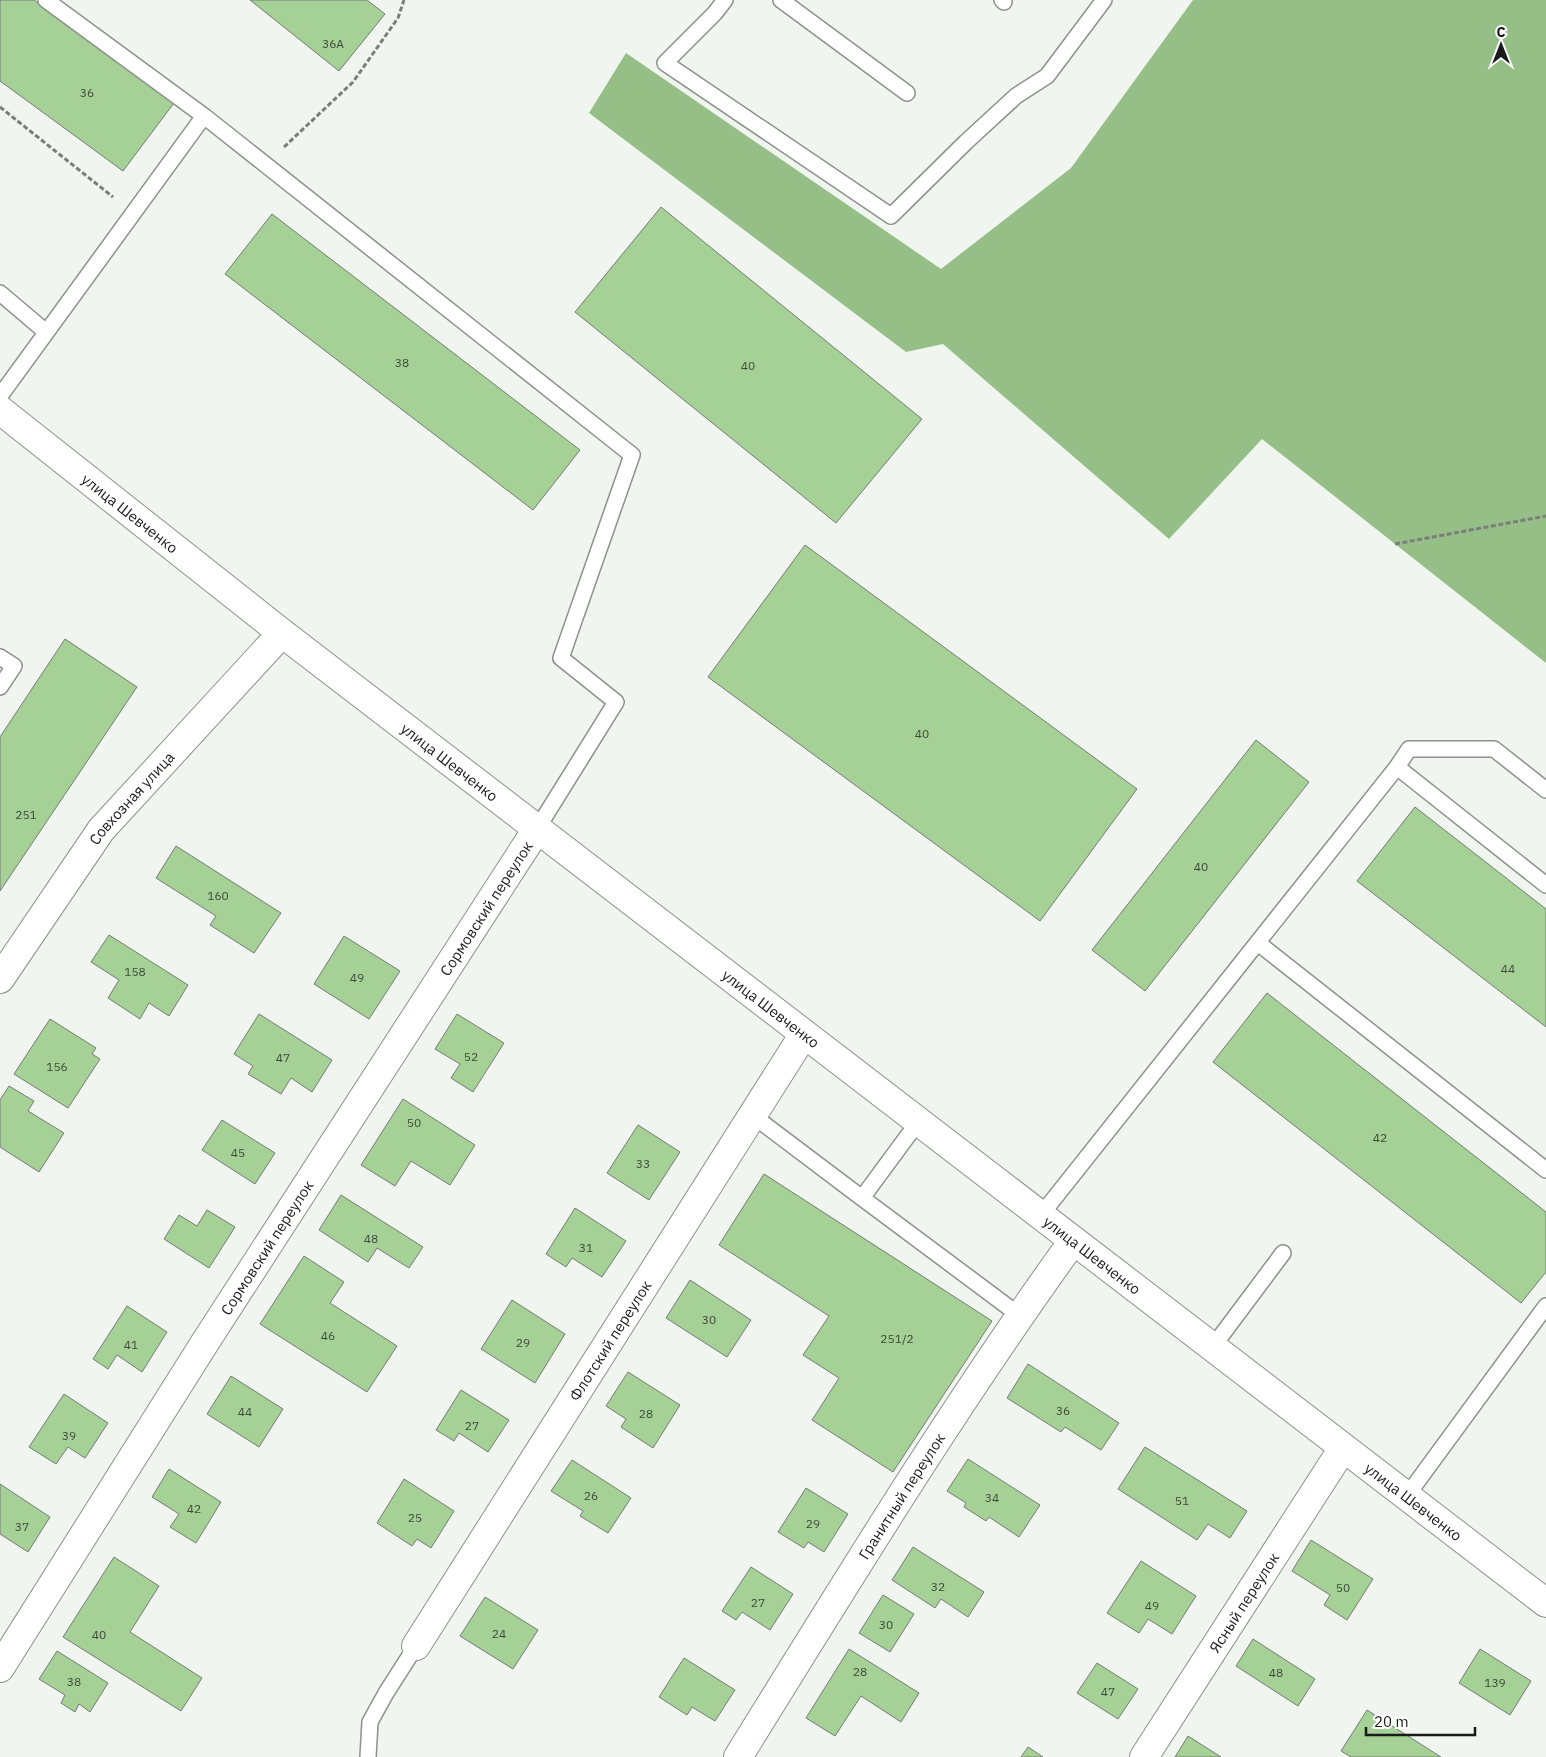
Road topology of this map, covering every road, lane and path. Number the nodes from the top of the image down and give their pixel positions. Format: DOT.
graph roads {
  1 [pos="46,0"];
  2 [pos="404,0"];
  3 [pos="725,0"];
  4 [pos="780,0"];
  5 [pos="1104,0"];
  6 [pos="907,93"];
  7 [pos="0,107"];
  8 [pos="204,116"];
  9 [pos="265,164"];
  10 [pos="133,213"];
  11 [pos="0,293"];
  12 [pos="46,332"];
  13 [pos="0,396"];
  14 [pos="0,410"];
  15 [pos="1546,516"];
  16 [pos="1395,544"];
  17 [pos="282,633"];
  18 [pos="0,657"];
  19 [pos="0,687"];
  20 [pos="1397,767"];
  21 [pos="1546,790"];
  22 [pos="537,829"];
  23 [pos="1546,885"];
  24 [pos="1258,943"];
  25 [pos="0,979"];
  26 [pos="804,1034"];
  27 [pos="752,1115"];
  28 [pos="918,1122"];
  29 [pos="1546,1170"];
  30 [pos="862,1198"];
  31 [pos="1041,1215"];
  32 [pos="1073,1241"];
  33 [pos="1283,1253"];
  34 [pos="1546,1306"];
  35 [pos="1019,1315"];
  36 [pos="1212,1348"];
  37 [pos="1343,1448"];
  38 [pos="1406,1497"];
  39 [pos="1546,1604"];
  40 [pos="416,1646"];
  41 [pos="0,1668"];
  42 [pos="368,1757"];
  43 [pos="738,1757"];
  44 [pos="1144,1757"];
  1 -- 8 [label="lane"];
  2 -- 9 [label="path"];
  3 -- 5 [label="lane"];
  4 -- 6 [label="lane"];
  7 -- 10 [label="path"];
  8 -- 9 [label="lane"];
  8 -- 10 [label="lane"];
  9 -- 22 [label="lane"];
  10 -- 12 [label="lane"];
  11 -- 12 [label="lane"];
  12 -- 13 [label="lane"];
  14 -- 17 [label="street, улица Шевченко"];
  15 -- 16 [label="path"];
  17 -- 22 [label="street, улица Шевченко"];
  17 -- 25 [label="street, Совхозная улица"];
  18 -- 19 [label="lane"];
  20 -- 21 [label="lane"];
  20 -- 23 [label="lane"];
  20 -- 24 [label="lane"];
  22 -- 26 [label="street, улица Шевченко"];
  22 -- 41 [label="street, Сормовский переулок"];
  24 -- 29 [label="lane"];
  24 -- 31 [label="lane"];
  26 -- 27 [label="street, Флотский переулок"];
  26 -- 28 [label="street, улица Шевченко"];
  27 -- 30 [label="lane"];
  27 -- 40 [label="street, Флотский переулок"];
  28 -- 30 [label="lane"];
  28 -- 31 [label="street, улица Шевченко"];
  30 -- 35 [label="lane"];
  31 -- 32 [label="street, улица Шевченко"];
  32 -- 35 [label="street, Гранитный переулок"];
  32 -- 36 [label="street, улица Шевченко"];
  33 -- 36 [label="lane"];
  34 -- 38 [label="lane"];
  35 -- 43 [label="street, Гранитный переулок"];
  36 -- 37 [label="street, улица Шевченко"];
  37 -- 38 [label="street, улица Шевченко"];
  37 -- 44 [label="street, Ясный переулок"];
  38 -- 39 [label="street, улица Шевченко"];
  40 -- 42 [label="lane"];
}
